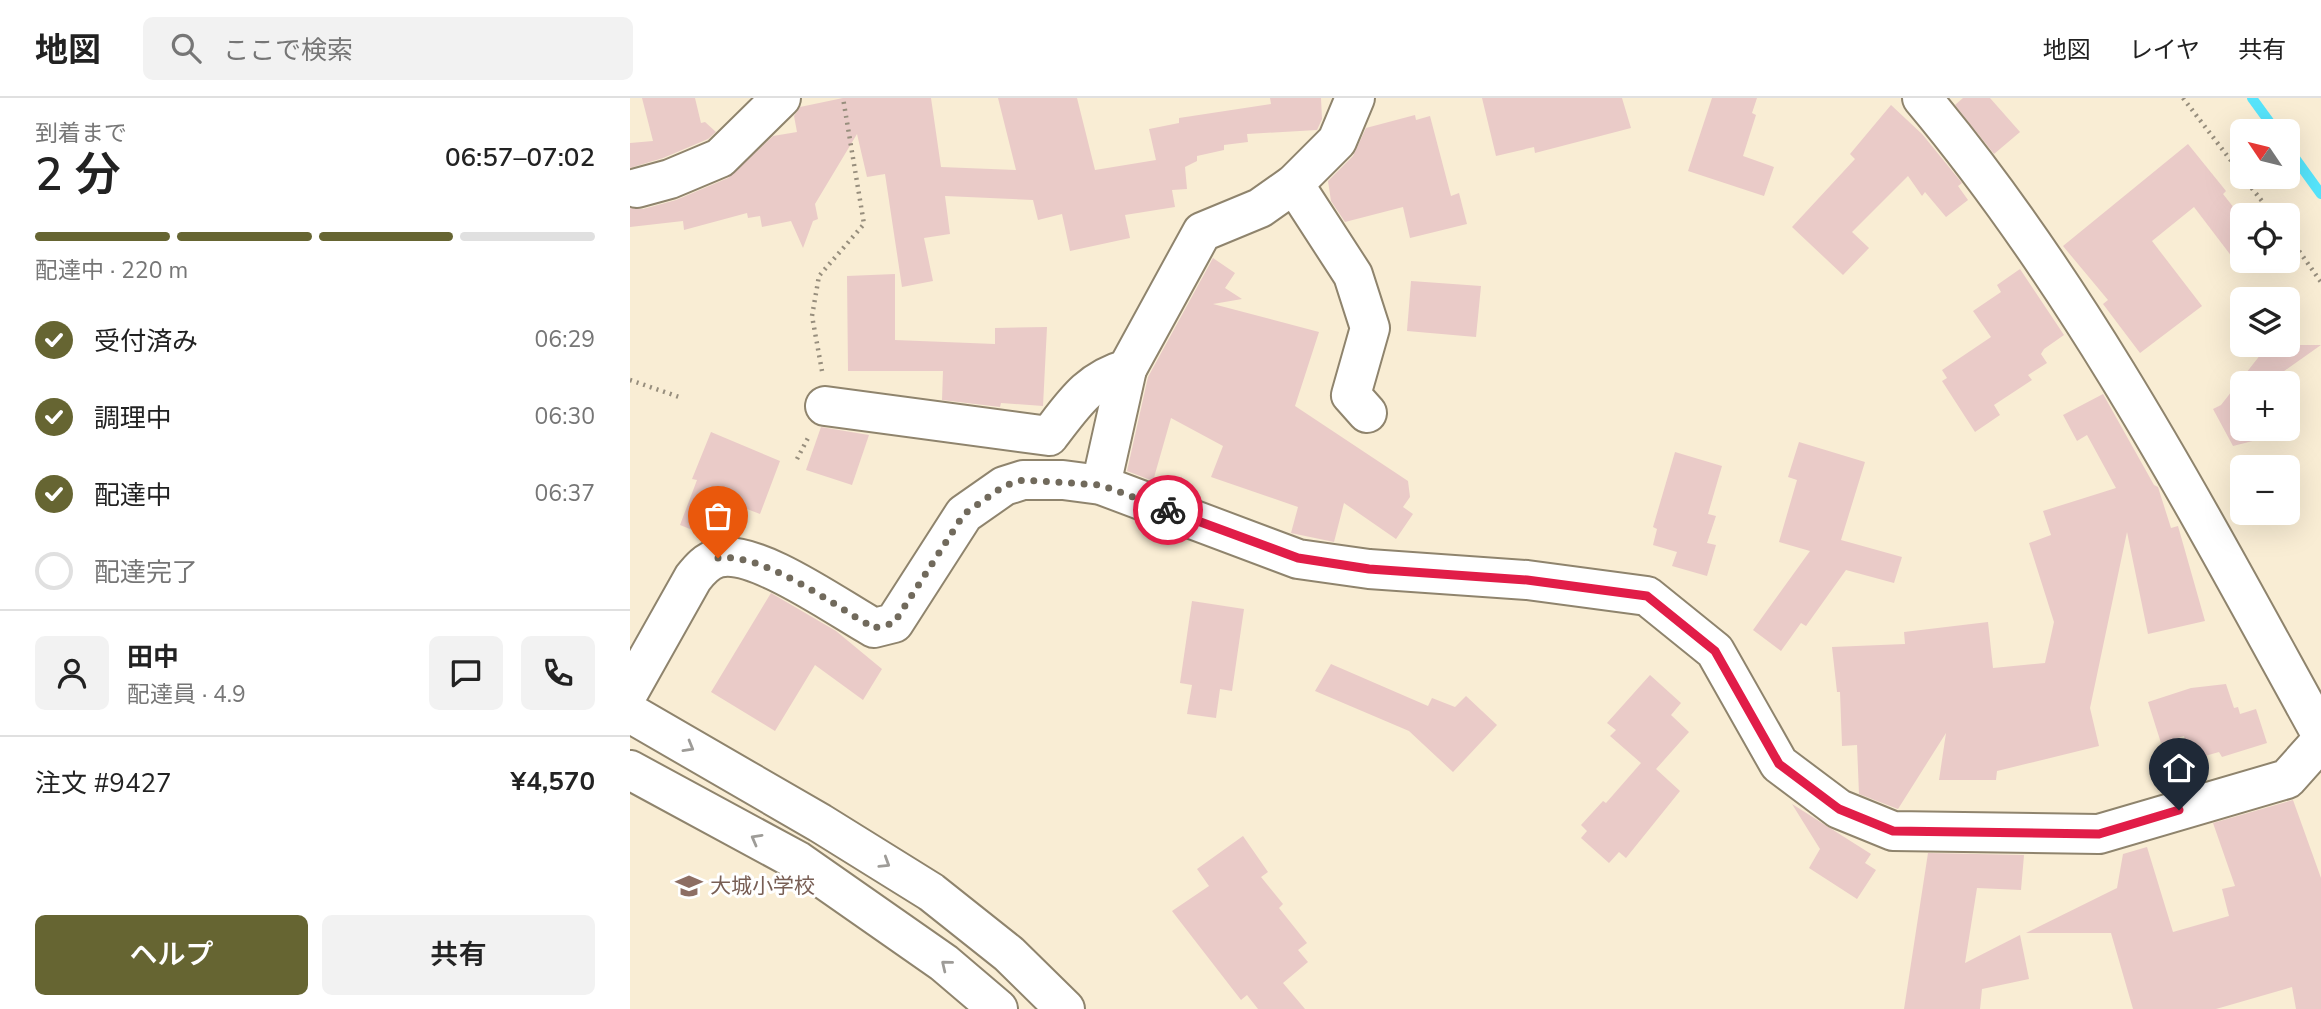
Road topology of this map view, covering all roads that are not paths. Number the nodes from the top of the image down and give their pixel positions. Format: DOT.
graph roads {
  1 [pos="781,98"];
  2 [pos="1355,98"];
  3 [pos="1922,98"];
  4 [pos="1294,184"];
  5 [pos="637,188"];
  6 [pos="1128,369"];
  7 [pos="825,406"];
  8 [pos="1367,412"];
  9 [pos="1101,485"];
  10 [pos="630,690"];
  11 [pos="630,713"];
  12 [pos="2321,734"];
  13 [pos="2321,741"];
  14 [pos="630,770"];
  15 [pos="998,1009"];
  16 [pos="1065,1009"];
  1 -- 5 [label="street"];
  2 -- 4 [label="street"];
  3 -- 12 [label="street"];
  4 -- 6 [label="street"];
  4 -- 8 [label="street"];
  6 -- 7 [label="street"];
  6 -- 9 [label="street"];
  9 -- 10 [label="street"];
  9 -- 13 [label="street"];
  11 -- 16 [label="street, one-way"];
  15 -- 14 [label="street, one-way"];
}
